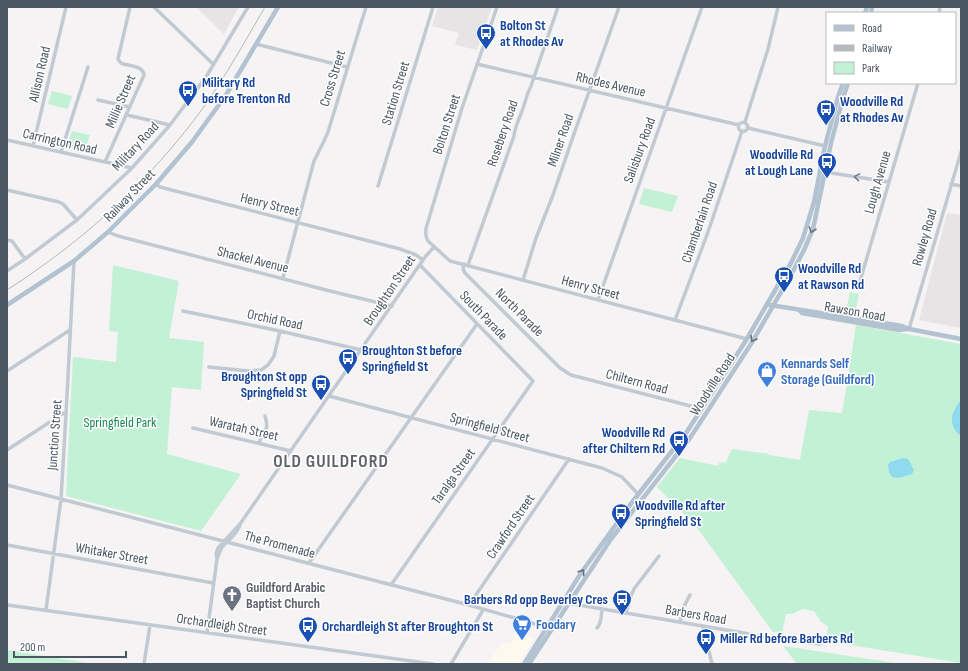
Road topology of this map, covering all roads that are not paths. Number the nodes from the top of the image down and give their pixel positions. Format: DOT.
graph roads {
  1 [pos="66,7"];
  2 [pos="130,7"];
  3 [pos="154,7"];
  4 [pos="248,7"];
  5 [pos="278,7"];
  6 [pos="366,7"];
  7 [pos="433,7"];
  8 [pos="498,7"];
  9 [pos="558,7"];
  10 [pos="619,7"];
  11 [pos="702,7"];
  12 [pos="778,7"];
  13 [pos="256,44"];
  14 [pos="213,64"];
  15 [pos="477,64"];
  16 [pos="88,67"];
  17 [pos="347,68"];
  18 [pos="534,77"];
  19 [pos="842,84"];
  20 [pos="848,84"];
  21 [pos="918,84"];
  22 [pos="589,90"];
  23 [pos="98,100"];
  24 [pos="130,107"];
  25 [pos="666,108"];
  26 [pos="126,115"];
  27 [pos="745,122"];
  28 [pos="170,125"];
  29 [pos="739,125"];
  30 [pos="748,128"];
  31 [pos="742,131"];
  32 [pos="7,140"];
  33 [pos="33,146"];
  34 [pos="825,146"];
  35 [pos="61,152"];
  36 [pos="961,152"];
  37 [pos="105,162"];
  38 [pos="132,168"];
  39 [pos="825,172"];
  40 [pos="889,182"];
  41 [pos="156,184"];
  42 [pos="951,184"];
  43 [pos="378,186"];
  44 [pos="961,186"];
  45 [pos="7,190"];
  46 [pos="77,220"];
  47 [pos="298,222"];
  48 [pos="108,232"];
  49 [pos="7,240"];
  50 [pos="434,247"];
  51 [pos="25,259"];
  52 [pos="74,260"];
  53 [pos="423,260"];
  54 [pos="420,265"];
  55 [pos="466,265"];
  56 [pos="7,271"];
  57 [pos="283,278"];
  58 [pos="523,280"];
  59 [pos="858,288"];
  60 [pos="598,300"];
  61 [pos="766,304"];
  62 [pos="7,305"];
  63 [pos="392,306"];
  64 [pos="773,306"];
  65 [pos="183,311"];
  66 [pos="675,320"];
  67 [pos="477,324"];
  68 [pos="909,329"];
  69 [pos="70,330"];
  70 [pos="280,331"];
  71 [pos="747,339"];
  72 [pos="961,339"];
  73 [pos="361,350"];
  74 [pos="209,367"];
  75 [pos="7,371"];
  76 [pos="567,373"];
  77 [pos="533,381"];
  78 [pos="329,396"];
  79 [pos="702,409"];
  80 [pos="66,414"];
  81 [pos="265,416"];
  82 [pos="411,418"];
  83 [pos="193,428"];
  84 [pos="492,439"];
  85 [pos="259,443"];
  86 [pos="7,450"];
  87 [pos="291,451"];
  88 [pos="569,459"];
  89 [pos="7,485"];
  90 [pos="638,494"];
  91 [pos="61,499"];
  92 [pos="226,541"];
  93 [pos="7,545"];
  94 [pos="54,554"];
  95 [pos="660,556"];
  96 [pos="309,563"];
  97 [pos="213,583"];
  98 [pos="391,585"];
  99 [pos="690,595"];
  100 [pos="569,602"];
  101 [pos="7,605"];
  102 [pos="469,605"];
  103 [pos="602,609"];
  104 [pos="46,610"];
  105 [pos="483,610"];
  106 [pos="626,613"];
  107 [pos="680,622"];
  108 [pos="150,625"];
  109 [pos="703,626"];
  110 [pos="546,627"];
  111 [pos="597,628"];
  112 [pos="207,633"];
  113 [pos="820,644"];
  114 [pos="144,664"];
  115 [pos="433,664"];
  116 [pos="452,664"];
  117 [pos="524,664"];
  118 [pos="529,664"];
  119 [pos="712,664"];
  1 -- 33 [label="street, Allison Road"];
  2 -- 24 [label="street, Millie Street"];
  3 -- 14 [label="street"];
  4 -- 14 [label="street, Military Road"];
  5 -- 13 [label="main road, Railway Street"];
  6 -- 17 [label="street, Cross Street"];
  7 -- 43 [label="street, Station Street"];
  8 -- 15 [label="street, Bolton Street"];
  9 -- 18 [label="street, Rosebery Road"];
  10 -- 22 [label="street, Milner Road"];
  11 -- 25 [label="street, Salisbury Road"];
  12 -- 27 [label="street"];
  13 -- 17 [label="street"];
  13 -- 41 [label="main road, Railway Street"];
  14 -- 28 [label="street, Military Road"];
  15 -- 18 [label="street, Rhodes Avenue"];
  15 -- 50 [label="street, Bolton Street"];
  16 -- 35 [label="street"];
  17 -- 47 [label="street, Cross Street"];
  18 -- 22 [label="street, Rhodes Avenue"];
  18 -- 55 [label="street, Rosebery Road"];
  19 -- 34 [label="main road, Woodville Road"];
  20 -- 39 [label="main road, Woodville Road"];
  21 -- 40 [label="street, Lough Avenue"];
  22 -- 25 [label="street, Rhodes Avenue"];
  22 -- 58 [label="street, Milner Road"];
  23 -- 24 [label="street"];
  24 -- 26 [label="street, Millie Street"];
  25 -- 29 [label="street, Rhodes Avenue"];
  25 -- 60 [label="street, Salisbury Road"];
  26 -- 28 [label="street"];
  26 -- 37 [label="street, Millie Street"];
  27 -- 29 [label="street"];
  27 -- 30 [label="street"];
  28 -- 38 [label="street, Military Road"];
  29 -- 31 [label="street"];
  30 -- 31 [label="street"];
  30 -- 34 [label="street"];
  31 -- 66 [label="street, Chamberlain Road"];
  32 -- 33 [label="street, Carrington Road"];
  33 -- 35 [label="street, Carrington Road"];
  34 -- 61 [label="main road, Woodville Road"];
  35 -- 37 [label="street, Carrington Road"];
  36 -- 42 [label="street, Rowley Road"];
  37 -- 38 [label="street, Carrington Road"];
  38 -- 46 [label="street, Military Road"];
  40 -- 39 [label="street, one-way"];
  39 -- 64 [label="main road, Woodville Road, one-way"];
  40 -- 59 [label="street, Lough Avenue"];
  41 -- 47 [label="street, Henry Street"];
  41 -- 48 [label="main road, Railway Street"];
  42 -- 44 [label="street"];
  42 -- 68 [label="street, Rowley Road"];
  45 -- 46 [label="street"];
  46 -- 51 [label="street, Military Road"];
  47 -- 53 [label="street, Henry Street"];
  47 -- 57 [label="street, Cross Street"];
  48 -- 52 [label="main road, Railway Street"];
  48 -- 57 [label="street, Shackel Avenue"];
  49 -- 51 [label="street"];
  50 -- 53 [label="street, Broughton Street"];
  50 -- 55 [label="street, Henry Street"];
  51 -- 56 [label="street, Military Road"];
  52 -- 62 [label="main road, Railway Street"];
  52 -- 69 [label="street, Junction Street"];
  53 -- 54 [label="street, Broughton Street"];
  54 -- 63 [label="street, Broughton Street"];
  54 -- 67 [label="street, South Parade"];
  55 -- 58 [label="street, Henry Street"];
  55 -- 76 [label="street, North Parade"];
  57 -- 63 [label="street, Shackel Avenue"];
  58 -- 60 [label="street, Henry Street"];
  60 -- 66 [label="street, Henry Street"];
  61 -- 64 [label="main road, Rawson Road"];
  61 -- 71 [label="main road, Woodville Road"];
  63 -- 73 [label="street, Broughton Street"];
  64 -- 68 [label="main road, Rawson Road"];
  64 -- 100 [label="main road, Woodville Road, one-way"];
  65 -- 70 [label="street, Orchid Road"];
  66 -- 71 [label="street, Henry Street"];
  67 -- 77 [label="street, South Parade"];
  67 -- 82 [label="street"];
  68 -- 72 [label="main road, Rawson Road"];
  69 -- 75 [label="street"];
  69 -- 80 [label="street, Junction Street"];
  70 -- 73 [label="street, Orchid Road"];
  70 -- 74 [label="street"];
  71 -- 79 [label="main road, Woodville Road"];
  73 -- 78 [label="street, Broughton Street"];
  76 -- 79 [label="street, Chiltern Road"];
  77 -- 84 [label="street, Taralga Street"];
  78 -- 82 [label="street, Springfield Street"];
  78 -- 87 [label="street, Broughton Street"];
  79 -- 90 [label="main road, Woodville Road"];
  80 -- 86 [label="street"];
  80 -- 91 [label="street, Junction Street"];
  81 -- 85 [label="street"];
  82 -- 84 [label="street, Springfield Street"];
  82 -- 96 [label="street"];
  83 -- 85 [label="street, Waratah Street"];
  84 -- 88 [label="street, Springfield Street"];
  84 -- 98 [label="street, Taralga Street"];
  85 -- 87 [label="street, Waratah Street"];
  87 -- 92 [label="street, Broughton Street"];
  88 -- 90 [label="street, Springfield Street"];
  88 -- 102 [label="street, Crawford Street"];
  89 -- 91 [label="street, The Promenade"];
  110 -- 90 [label="main road, Woodville Road, one-way"];
  91 -- 92 [label="street, The Promenade"];
  91 -- 94 [label="street, Junction Street"];
  92 -- 96 [label="street, The Promenade"];
  92 -- 97 [label="street, Broughton Street"];
  93 -- 94 [label="street, Whitaker Street"];
  94 -- 97 [label="street, Whitaker Street"];
  94 -- 104 [label="street, Junction Street"];
  95 -- 106 [label="street"];
  96 -- 98 [label="street, The Promenade"];
  97 -- 112 [label="street, Broughton Street"];
  98 -- 102 [label="street, The Promenade"];
  99 -- 107 [label="street"];
  100 -- 103 [label="street, Barbers Road"];
  100 -- 118 [label="main road, Woodville Road"];
  101 -- 104 [label="street, Orchardleigh Street"];
  102 -- 105 [label="street, The Promenade"];
  103 -- 106 [label="street, Barbers Road"];
  103 -- 111 [label="street"];
  104 -- 108 [label="street, Orchardleigh Street"];
  105 -- 110 [label="street, The Promenade"];
  105 -- 116 [label="street"];
  106 -- 107 [label="street, Barbers Road"];
  107 -- 109 [label="street, Barbers Road"];
  108 -- 112 [label="street, Orchardleigh Street"];
  108 -- 114 [label="street"];
  109 -- 113 [label="street, Barbers Road"];
  109 -- 119 [label="street"];
  110 -- 117 [label="main road, Woodville Road"];
  112 -- 115 [label="street, Orchardleigh Street"];
}
